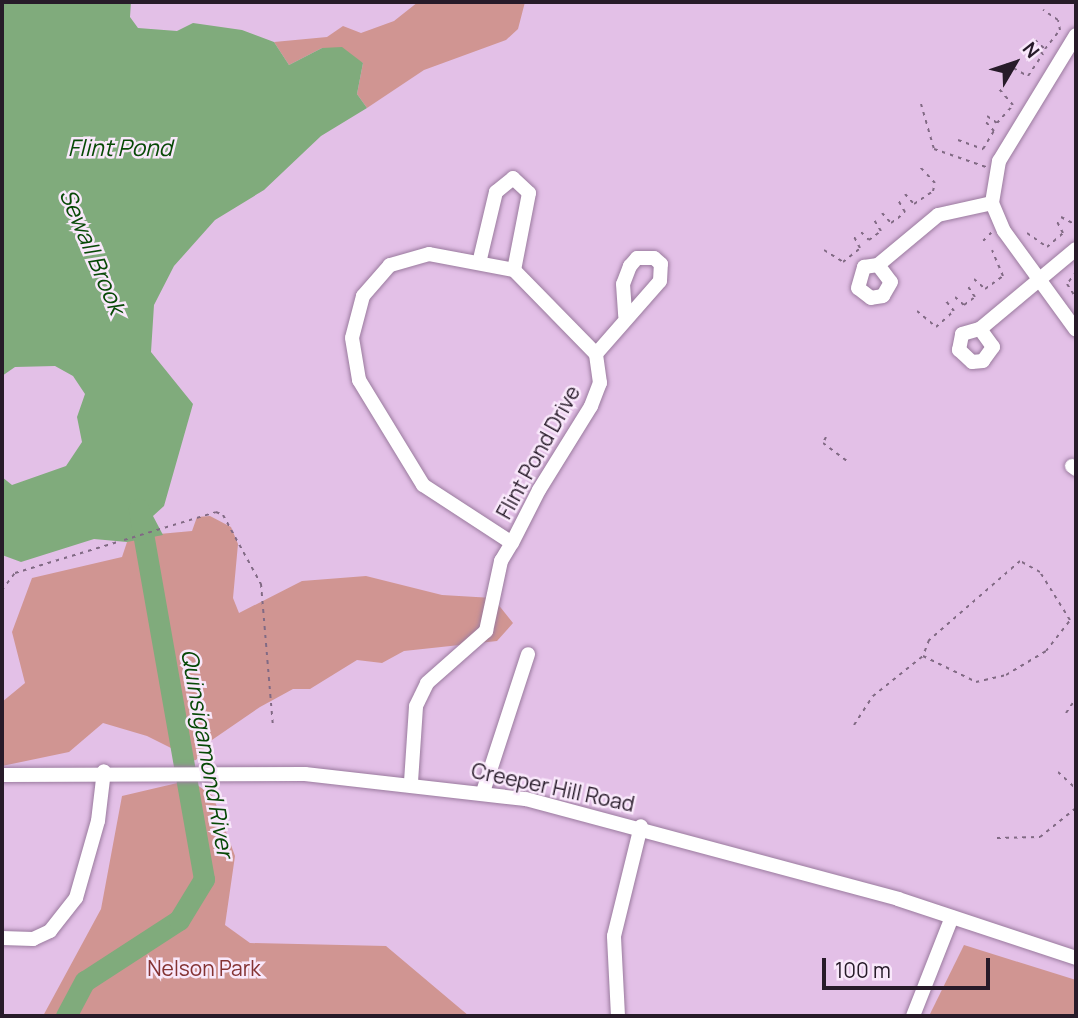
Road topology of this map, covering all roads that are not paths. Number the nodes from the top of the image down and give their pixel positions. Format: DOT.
graph roads {
  1 [pos="1076,35"];
  2 [pos="992,203"];
  3 [pos="1076,249"];
  4 [pos="480,260"];
  5 [pos="878,265"];
  6 [pos="514,270"];
  7 [pos="1038,280"];
  8 [pos="625,316"];
  9 [pos="981,329"];
  10 [pos="1076,330"];
  11 [pos="596,354"];
  12 [pos="512,543"];
  13 [pos="528,654"];
  14 [pos="104,771"];
  15 [pos="2,775"];
  16 [pos="411,782"];
  17 [pos="484,792"];
  18 [pos="641,826"];
  19 [pos="952,917"];
  20 [pos="2,938"];
  21 [pos="1076,958"];
  22 [pos="618,1016"];
  23 [pos="913,1016"];
  1 -- 2 [label="street"];
  2 -- 5 [label="street"];
  2 -- 7 [label="street"];
  3 -- 7 [label="street"];
  4 -- 6 [label="street, Flint Pond Drive"];
  4 -- 6 [label="street"];
  4 -- 12 [label="street, Flint Pond Drive"];
  6 -- 11 [label="street, Flint Pond Drive"];
  7 -- 9 [label="street"];
  7 -- 10 [label="street"];
  8 -- 11 [label="street"];
  11 -- 12 [label="street, Flint Pond Drive"];
  12 -- 16 [label="street, Flint Pond Drive"];
  13 -- 17 [label="street"];
  14 -- 15 [label="street, Creeper Hill Road"];
  14 -- 16 [label="street, Creeper Hill Road"];
  14 -- 20 [label="street"];
  16 -- 17 [label="street, Creeper Hill Road"];
  17 -- 18 [label="street, Creeper Hill Road"];
  18 -- 19 [label="street, Creeper Hill Road"];
  18 -- 22 [label="street"];
  19 -- 21 [label="street, Creeper Hill Road"];
  19 -- 23 [label="street"];
}
